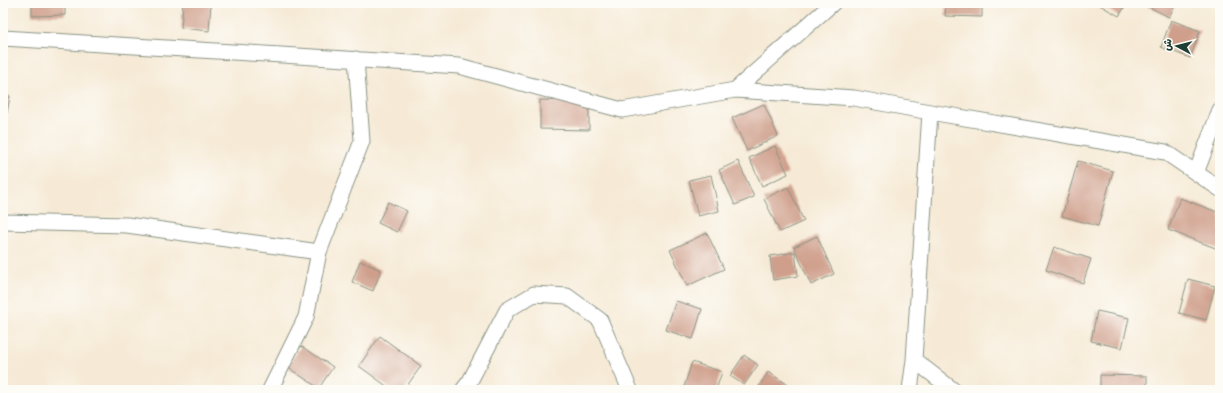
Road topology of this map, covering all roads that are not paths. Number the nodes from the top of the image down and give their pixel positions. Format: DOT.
graph roads {
  1 [pos="833,3"];
  2 [pos="3,38"];
  3 [pos="356,60"];
  4 [pos="735,90"];
  5 [pos="1220,110"];
  6 [pos="930,112"];
  7 [pos="1196,173"];
  8 [pos="1220,189"];
  9 [pos="3,222"];
  10 [pos="319,252"];
  11 [pos="914,360"];
  12 [pos="270,390"];
  13 [pos="463,390"];
  14 [pos="630,390"];
  15 [pos="910,390"];
  16 [pos="953,390"];
  1 -- 4 [label="street"];
  2 -- 3 [label="street"];
  3 -- 4 [label="street"];
  3 -- 10 [label="street"];
  4 -- 6 [label="street"];
  5 -- 7 [label="street"];
  6 -- 7 [label="street"];
  6 -- 11 [label="street"];
  7 -- 8 [label="street"];
  9 -- 10 [label="street"];
  10 -- 12 [label="street"];
  11 -- 15 [label="street"];
  11 -- 16 [label="street"];
  13 -- 14 [label="street"];
}
